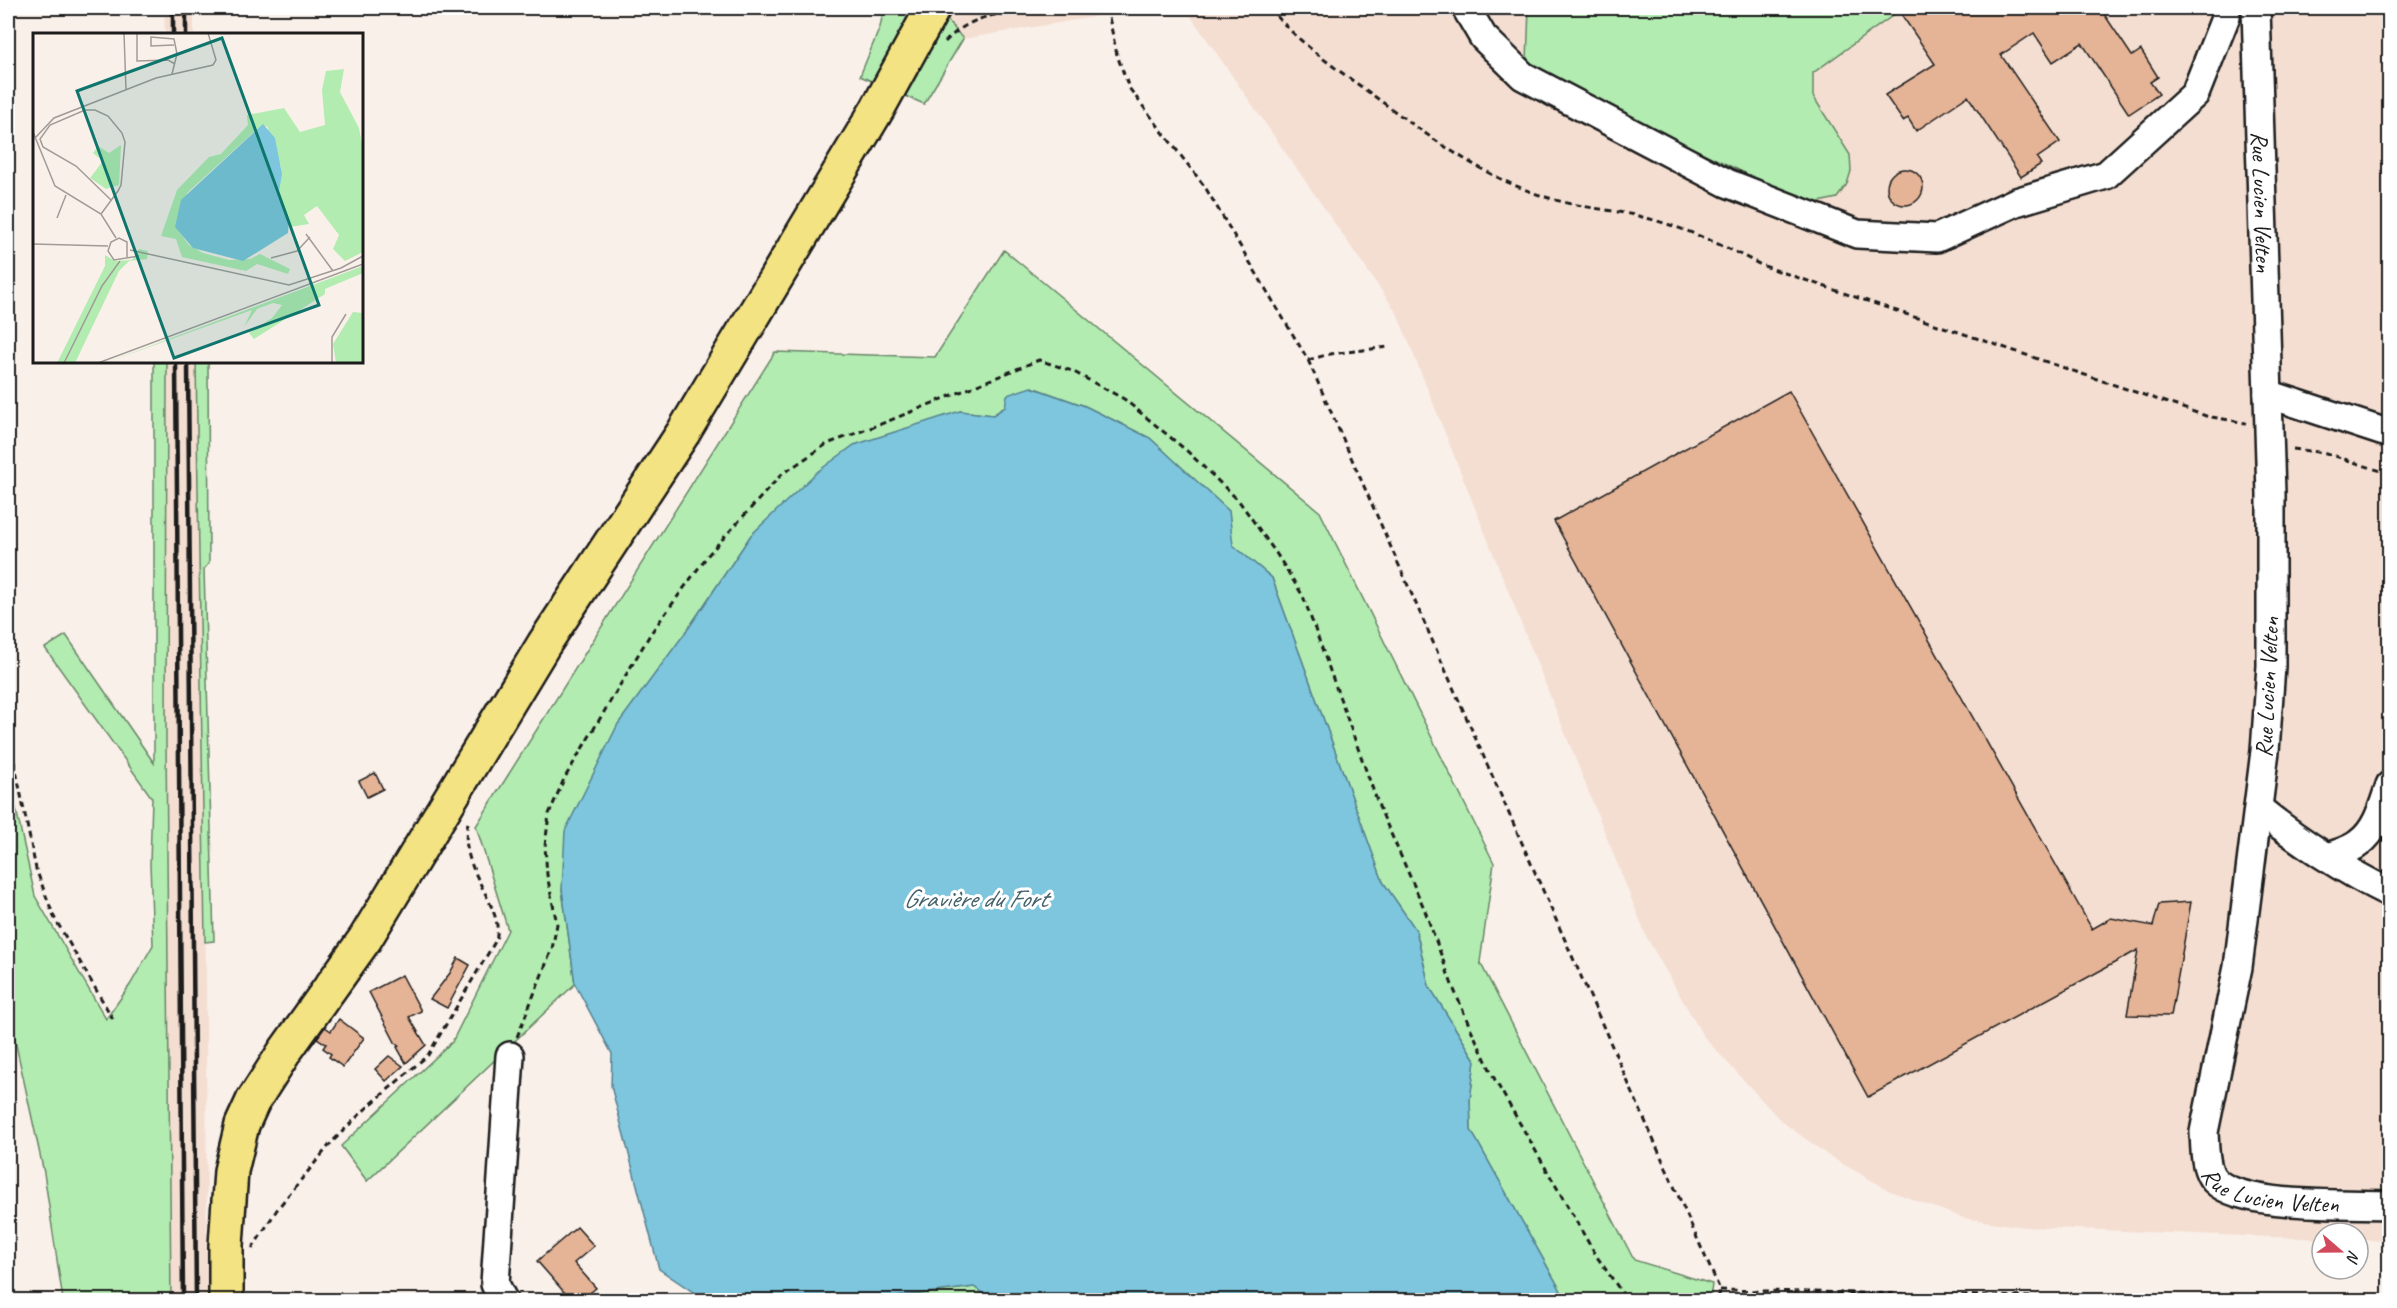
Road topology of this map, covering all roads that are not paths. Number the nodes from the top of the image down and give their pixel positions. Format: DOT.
graph roads {
  1 [pos="908,8"];
  2 [pos="933,8"];
  3 [pos="1466,8"];
  4 [pos="2226,8"];
  5 [pos="2256,8"];
  6 [pos="837,175"];
  7 [pos="2268,394"];
  8 [pos="2390,434"];
  9 [pos="2390,785"];
  10 [pos="2259,809"];
  11 [pos="2328,857"];
  12 [pos="2390,893"];
  13 [pos="510,1056"];
  14 [pos="2390,1205"];
  15 [pos="238,1250"];
  16 [pos="226,1300"];
  17 [pos="233,1300"];
  18 [pos="503,1300"];
  1 -- 6 [label="main road"];
  2 -- 6 [label="main road"];
  3 -- 4 [label="street"];
  5 -- 7 [label="street, Rue Lucien Velten"];
  6 -- 15 [label="main road"];
  7 -- 8 [label="street"];
  7 -- 10 [label="street, Rue Lucien Velten"];
  9 -- 11 [label="street"];
  10 -- 11 [label="street"];
  10 -- 14 [label="street, Rue Lucien Velten"];
  11 -- 12 [label="street"];
  13 -- 18 [label="street"];
  15 -- 16 [label="main road"];
  15 -- 17 [label="main road"];
}
